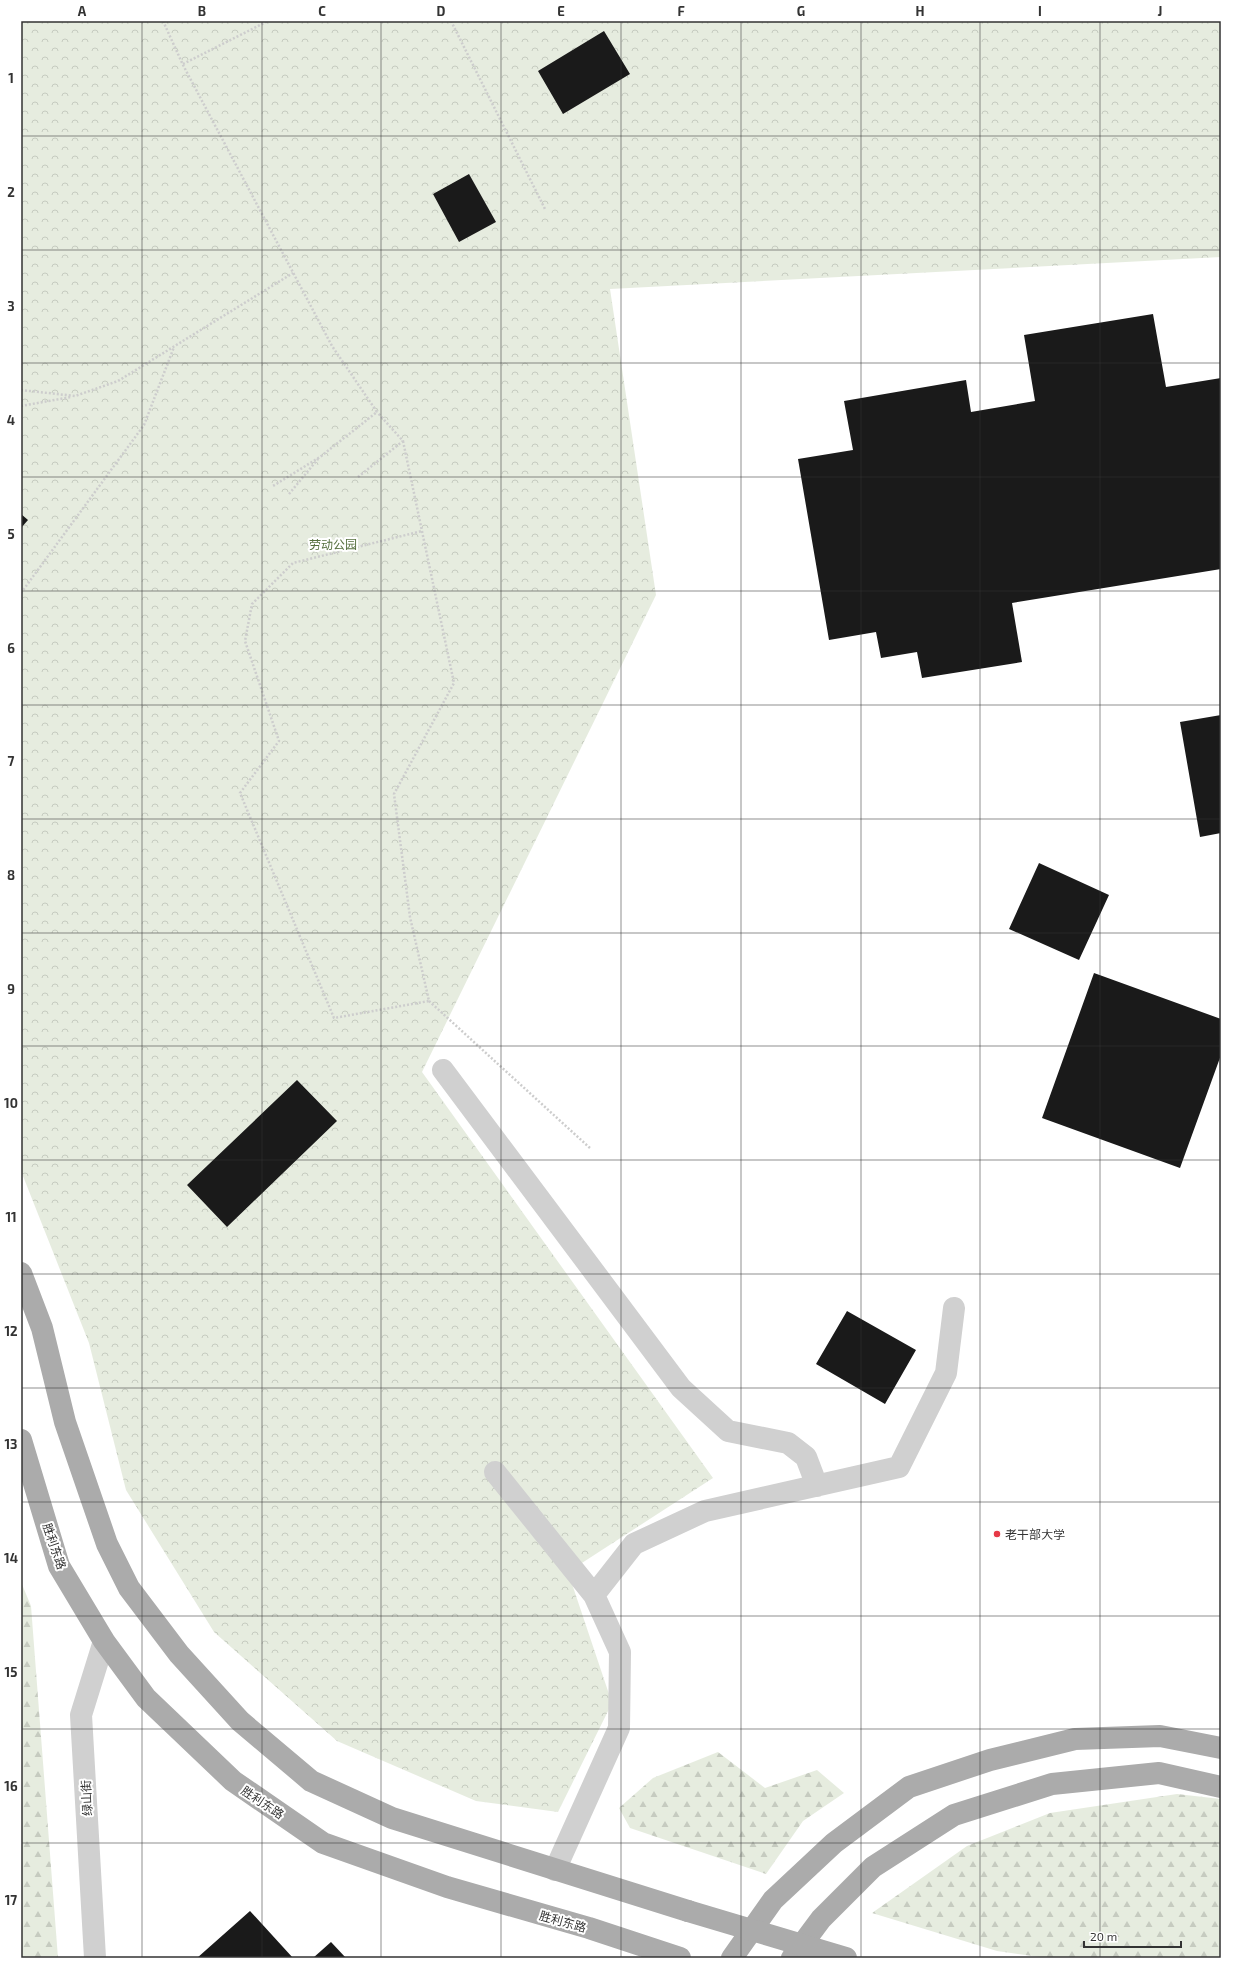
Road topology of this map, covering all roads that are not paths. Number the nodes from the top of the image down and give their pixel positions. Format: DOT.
graph roads {
  1 [pos="443,1070"];
  2 [pos="21,1273"];
  3 [pos="954,1308"];
  4 [pos="21,1440"];
  5 [pos="495,1472"];
  6 [pos="817,1486"];
  7 [pos="594,1595"];
  8 [pos="104,1642"];
  9 [pos="1221,1748"];
  10 [pos="1221,1787"];
  11 [pos="555,1870"];
  12 [pos="95,1958"];
  13 [pos="680,1958"];
  14 [pos="732,1958"];
  15 [pos="792,1958"];
  16 [pos="846,1958"];
  1 -- 6 [label="street"];
  2 -- 11 [label="main road"];
  3 -- 6 [label="street"];
  4 -- 8 [label="main road, 胜利东路"];
  5 -- 7 [label="street"];
  6 -- 7 [label="street"];
  7 -- 11 [label="street"];
  8 -- 12 [label="street, 绿山街"];
  8 -- 13 [label="main road, 胜利东路"];
  9 -- 14 [label="main road"];
  10 -- 15 [label="main road"];
  11 -- 16 [label="main road, bridge"];
}
